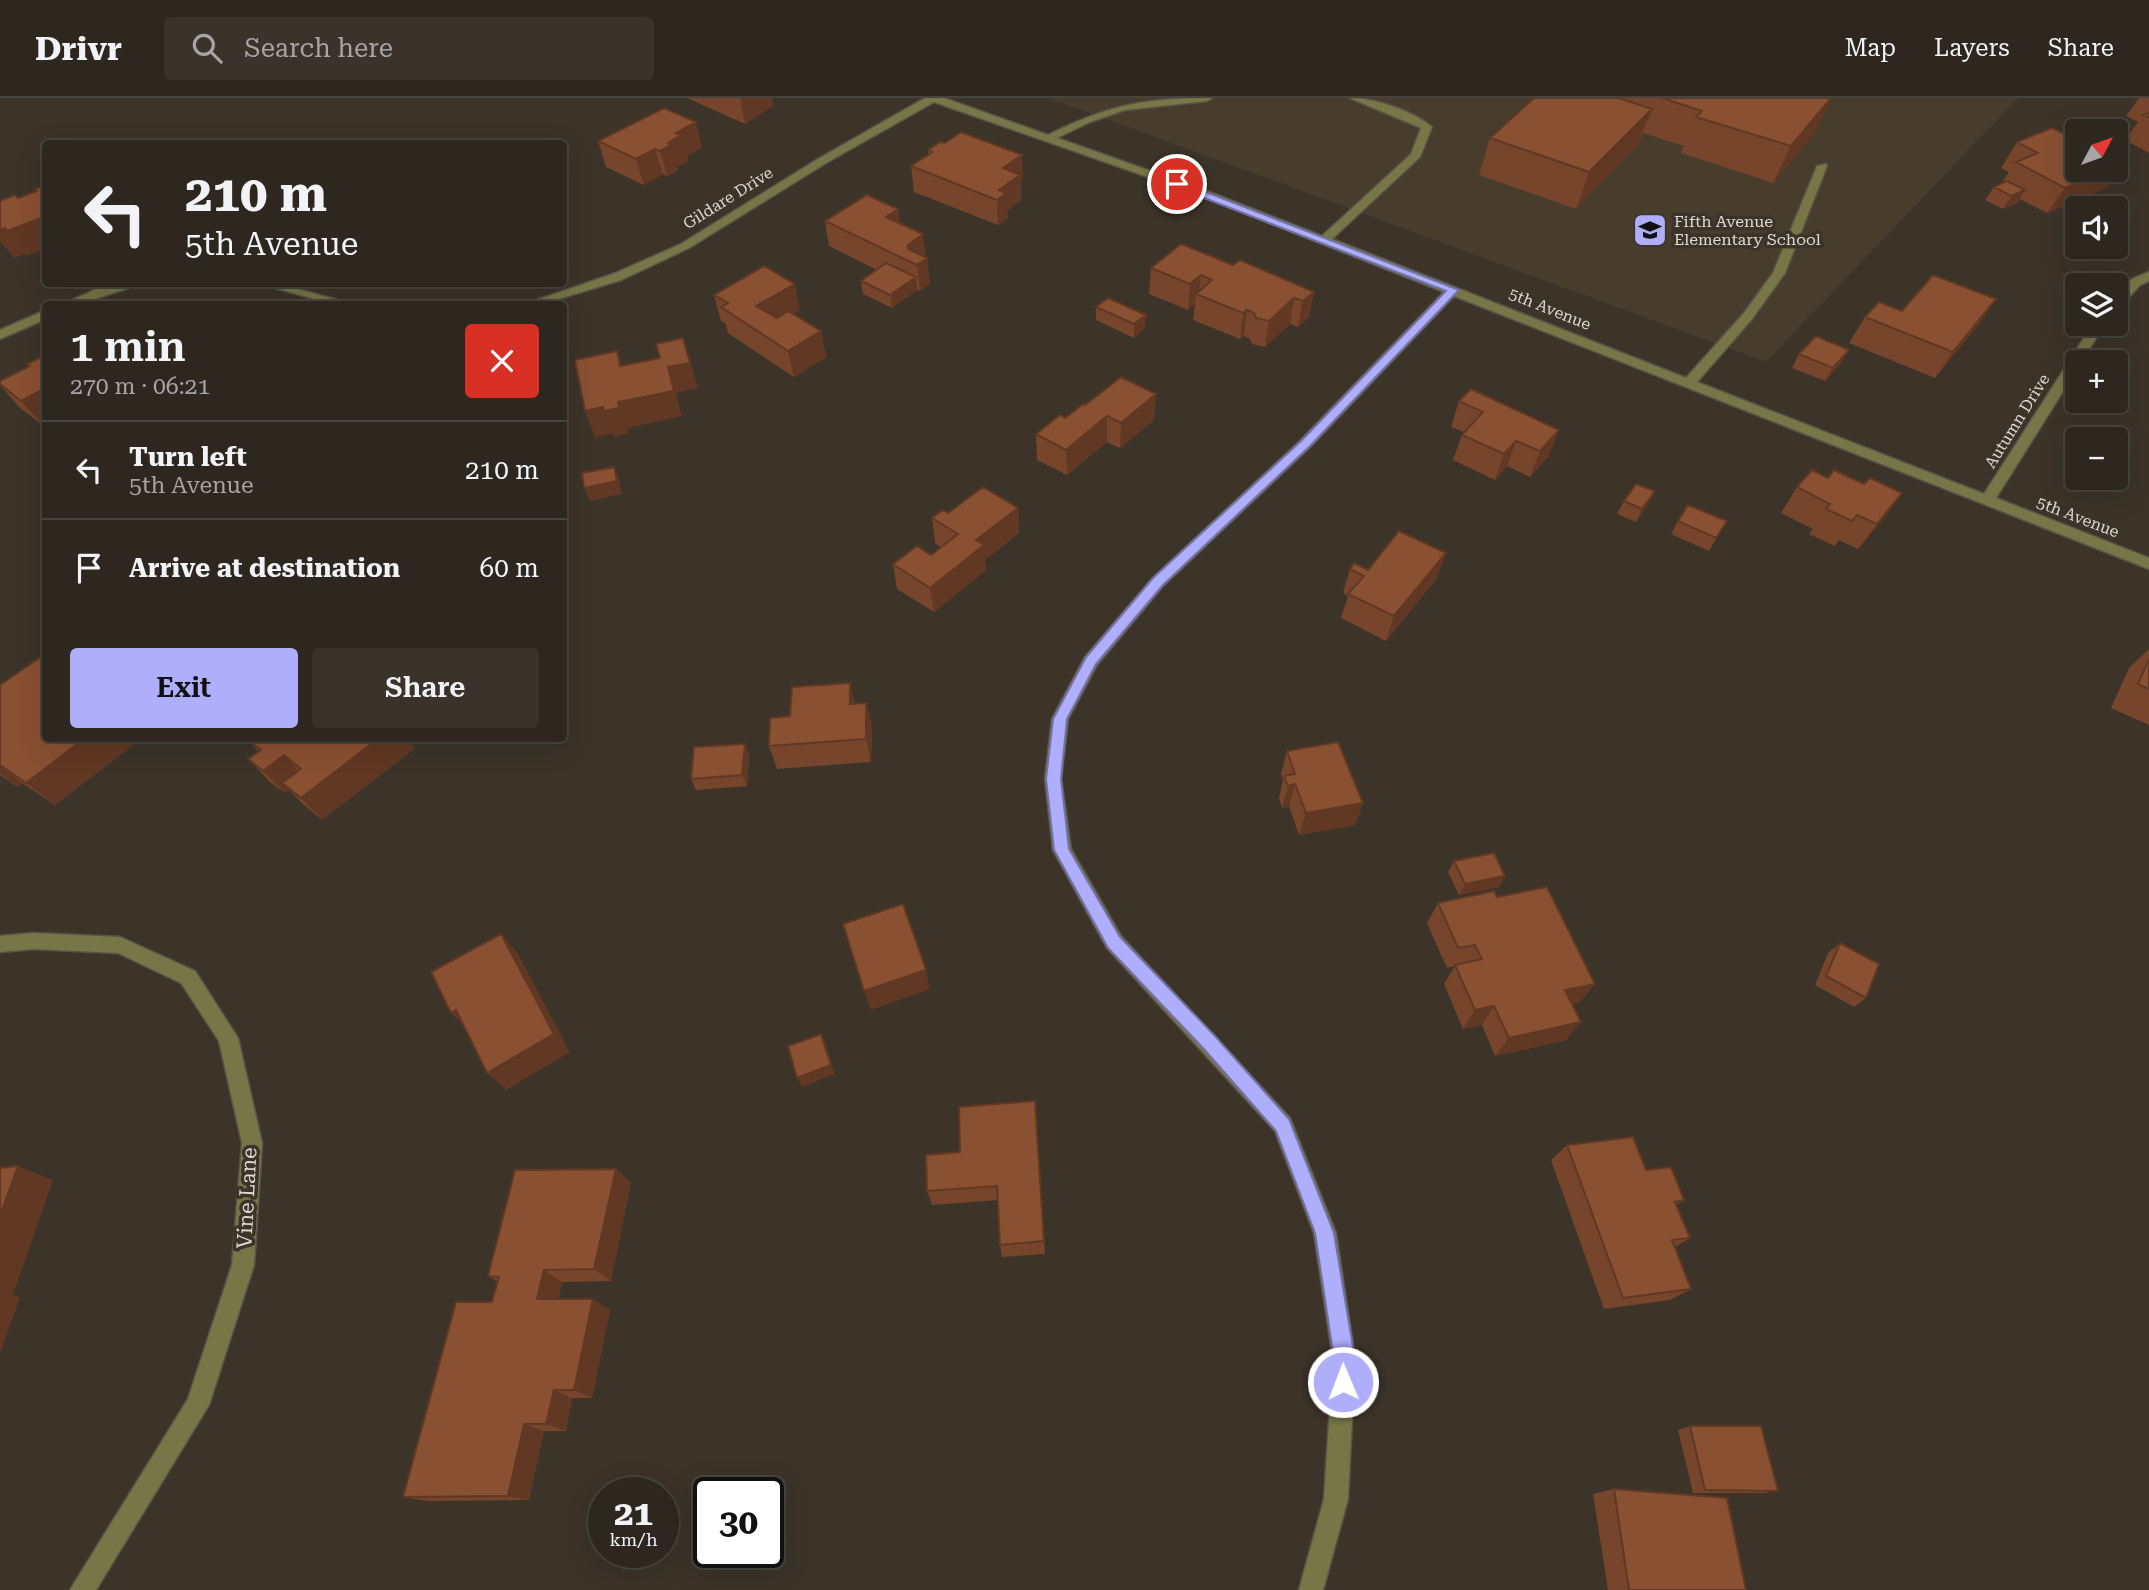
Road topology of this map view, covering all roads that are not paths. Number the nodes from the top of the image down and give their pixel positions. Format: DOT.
graph roads {
  1 [pos="934,98"];
  2 [pos="1207,98"];
  3 [pos="1355,98"];
  4 [pos="1049,138"];
  5 [pos="1822,166"];
  6 [pos="1324,240"];
  7 [pos="2149,276"];
  8 [pos="120,287"];
  9 [pos="279,287"];
  10 [pos="1453,290"];
  11 [pos="2128,290"];
  12 [pos="77,301"];
  13 [pos="334,301"];
  14 [pos="540,301"];
  15 [pos="42,316"];
  16 [pos="0,335"];
  17 [pos="2091,336"];
  18 [pos="1689,383"];
  19 [pos="1987,500"];
  20 [pos="2149,564"];
  21 [pos="0,944"];
  22 [pos="82,1590"];
  23 [pos="1311,1590"];
  1 -- 4 [label="street, 5th Avenue"];
  1 -- 14 [label="street, Gildare Drive"];
  2 -- 4 [label="street"];
  3 -- 6 [label="street"];
  4 -- 6 [label="street, 5th Avenue"];
  5 -- 18 [label="street"];
  6 -- 10 [label="street, 5th Avenue"];
  7 -- 11 [label="street"];
  8 -- 12 [label="street"];
  9 -- 13 [label="street"];
  10 -- 18 [label="street, 5th Avenue"];
  10 -- 23 [label="street"];
  15 -- 16 [label="street"];
  17 -- 19 [label="street, Autumn Drive"];
  18 -- 19 [label="street, 5th Avenue"];
  19 -- 20 [label="street, 5th Avenue"];
  21 -- 22 [label="street, Vine Lane"];
}
